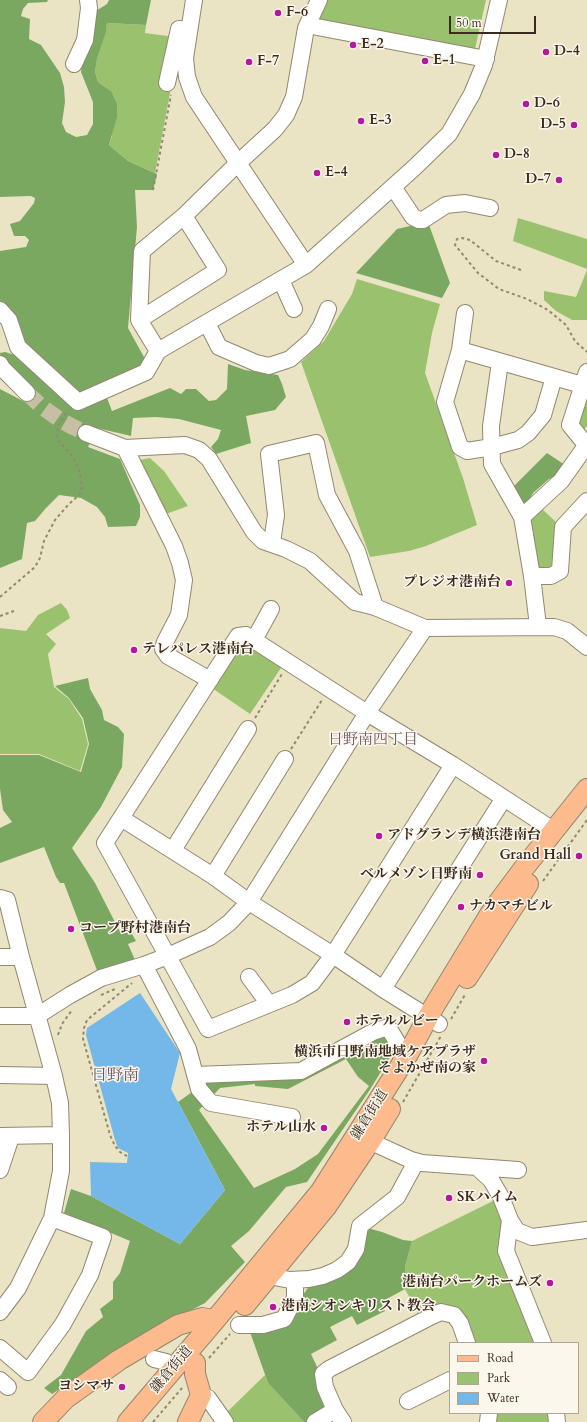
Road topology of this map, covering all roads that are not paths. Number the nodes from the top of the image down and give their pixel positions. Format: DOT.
graph roads {
  1 [pos="88,0"];
  2 [pos="194,0"];
  3 [pos="319,0"];
  4 [pos="499,0"];
  5 [pos="317,27"];
  6 [pos="189,31"];
  7 [pos="486,59"];
  8 [pos="74,64"];
  9 [pos="167,84"];
  10 [pos="238,163"];
  11 [pos="392,188"];
  12 [pos="490,208"];
  13 [pos="184,216"];
  14 [pos="306,265"];
  15 [pos="280,280"];
  16 [pos="294,309"];
  17 [pos="328,309"];
  18 [pos="0,310"];
  19 [pos="464,313"];
  20 [pos="139,320"];
  21 [pos="207,323"];
  22 [pos="158,350"];
  23 [pos="460,350"];
  24 [pos="500,362"];
  25 [pos="1,368"];
  26 [pos="554,377"];
  27 [pos="585,379"];
  28 [pos="27,393"];
  29 [pos="86,433"];
  30 [pos="587,446"];
  31 [pos="492,447"];
  32 [pos="125,448"];
  33 [pos="587,501"];
  34 [pos="522,517"];
  35 [pos="272,543"];
  36 [pos="532,576"];
  37 [pos="375,607"];
  38 [pos="271,610"];
  39 [pos="538,626"];
  40 [pos="425,628"];
  41 [pos="254,640"];
  42 [pos="587,647"];
  43 [pos="210,680"];
  44 [pos="367,713"];
  45 [pos="248,729"];
  46 [pos="285,759"];
  47 [pos="453,765"];
  48 [pos="587,789"];
  49 [pos="504,798"];
  50 [pos="587,809"];
  51 [pos="121,818"];
  52 [pos="553,830"];
  53 [pos="173,850"];
  54 [pos="213,876"];
  55 [pos="0,898"];
  56 [pos="249,902"];
  57 [pos="333,955"];
  58 [pos="168,956"];
  59 [pos="0,957"];
  60 [pos="21,957"];
  61 [pos="147,971"];
  62 [pos="249,977"];
  63 [pos="382,989"];
  64 [pos="269,1004"];
  65 [pos="0,1016"];
  66 [pos="37,1016"];
  67 [pos="434,1021"];
  68 [pos="408,1054"];
  69 [pos="0,1075"];
  70 [pos="196,1075"];
  71 [pos="54,1076"];
  72 [pos="292,1117"];
  73 [pos="5,1136"];
  74 [pos="61,1136"];
  75 [pos="365,1137"];
  76 [pos="416,1162"];
  77 [pos="478,1168"];
  78 [pos="0,1170"];
  79 [pos="518,1170"];
  80 [pos="52,1218"];
  81 [pos="510,1220"];
  82 [pos="587,1230"];
  83 [pos="269,1276"];
  84 [pos="295,1280"];
  85 [pos="0,1312"];
  86 [pos="215,1320"];
  87 [pos="239,1325"];
  88 [pos="467,1342"];
  89 [pos="543,1342"];
  90 [pos="0,1348"];
  91 [pos="154,1359"];
  92 [pos="195,1363"];
  93 [pos="174,1368"];
  94 [pos="449,1380"];
  95 [pos="208,1398"];
  96 [pos="408,1401"];
  97 [pos="339,1416"];
  98 [pos="43,1422"];
  99 [pos="128,1422"];
  100 [pos="145,1422"];
  101 [pos="188,1422"];
  102 [pos="225,1422"];
  103 [pos="315,1422"];
  1 -- 8 [label="street"];
  2 -- 6 [label="street"];
  3 -- 10 [label="street"];
  4 -- 7 [label="street"];
  5 -- 7 [label="street"];
  6 -- 9 [label="street"];
  6 -- 10 [label="street"];
  7 -- 11 [label="street"];
  10 -- 13 [label="street"];
  10 -- 14 [label="street"];
  11 -- 12 [label="street"];
  11 -- 14 [label="street"];
  13 -- 20 [label="street"];
  13 -- 20 [label="street"];
  14 -- 15 [label="street"];
  15 -- 16 [label="street"];
  15 -- 21 [label="street"];
  17 -- 21 [label="street"];
  18 -- 22 [label="street"];
  19 -- 23 [label="street"];
  20 -- 22 [label="street"];
  21 -- 22 [label="street"];
  23 -- 24 [label="street"];
  23 -- 31 [label="street"];
  24 -- 26 [label="street"];
  24 -- 31 [label="street"];
  25 -- 28 [label="street"];
  26 -- 27 [label="street"];
  26 -- 31 [label="street"];
  27 -- 30 [label="street"];
  29 -- 32 [label="street"];
  30 -- 34 [label="street"];
  31 -- 34 [label="street"];
  32 -- 35 [label="street"];
  32 -- 43 [label="street"];
  33 -- 36 [label="street"];
  34 -- 36 [label="street"];
  35 -- 37 [label="street"];
  35 -- 37 [label="street"];
  36 -- 39 [label="street"];
  37 -- 40 [label="street"];
  38 -- 41 [label="street"];
  39 -- 40 [label="street"];
  39 -- 42 [label="street"];
  40 -- 44 [label="street"];
  41 -- 43 [label="street"];
  41 -- 44 [label="street"];
  43 -- 51 [label="street"];
  44 -- 47 [label="street"];
  44 -- 56 [label="street"];
  45 -- 53 [label="street"];
  46 -- 54 [label="street"];
  47 -- 49 [label="street"];
  47 -- 57 [label="street"];
  48 -- 52 [label="main road, 鎌倉街道"];
  49 -- 52 [label="street"];
  49 -- 63 [label="street"];
  50 -- 67 [label="main road, 鎌倉街道"];
  51 -- 53 [label="street"];
  51 -- 58 [label="street"];
  52 -- 67 [label="main road, 鎌倉街道"];
  53 -- 54 [label="street"];
  54 -- 56 [label="street"];
  55 -- 60 [label="street"];
  56 -- 57 [label="street"];
  56 -- 58 [label="street"];
  57 -- 63 [label="street"];
  57 -- 64 [label="street"];
  58 -- 61 [label="street"];
  58 -- 64 [label="street"];
  59 -- 60 [label="street"];
  60 -- 66 [label="street"];
  61 -- 66 [label="street"];
  61 -- 70 [label="street"];
  62 -- 64 [label="street"];
  63 -- 67 [label="street"];
  65 -- 66 [label="street"];
  66 -- 71 [label="street"];
  67 -- 68 [label="main road, 鎌倉街道"];
  67 -- 75 [label="main road, 鎌倉街道"];
  68 -- 70 [label="street"];
  68 -- 75 [label="main road, 鎌倉街道"];
  69 -- 71 [label="street"];
  70 -- 72 [label="street"];
  71 -- 74 [label="street"];
  73 -- 74 [label="street"];
  73 -- 78 [label="street"];
  74 -- 80 [label="street"];
  75 -- 76 [label="street"];
  75 -- 83 [label="main road, 鎌倉街道"];
  75 -- 86 [label="main road, 鎌倉街道"];
  76 -- 77 [label="street"];
  76 -- 84 [label="street"];
  77 -- 79 [label="street"];
  77 -- 81 [label="street"];
  80 -- 85 [label="street"];
  80 -- 90 [label="street"];
  81 -- 82 [label="street"];
  81 -- 89 [label="street"];
  83 -- 84 [label="street"];
  83 -- 92 [label="main road, 鎌倉街道"];
  84 -- 87 [label="street"];
  86 -- 93 [label="main road, 鎌倉街道"];
  86 -- 98 [label="main road"];
  88 -- 97 [label="street"];
  91 -- 93 [label="street"];
  92 -- 100 [label="main road, 鎌倉街道"];
  92 -- 101 [label="main road"];
  93 -- 99 [label="main road, 鎌倉街道"];
  94 -- 96 [label="street"];
  95 -- 102 [label="street"];
  97 -- 103 [label="street"];
}
